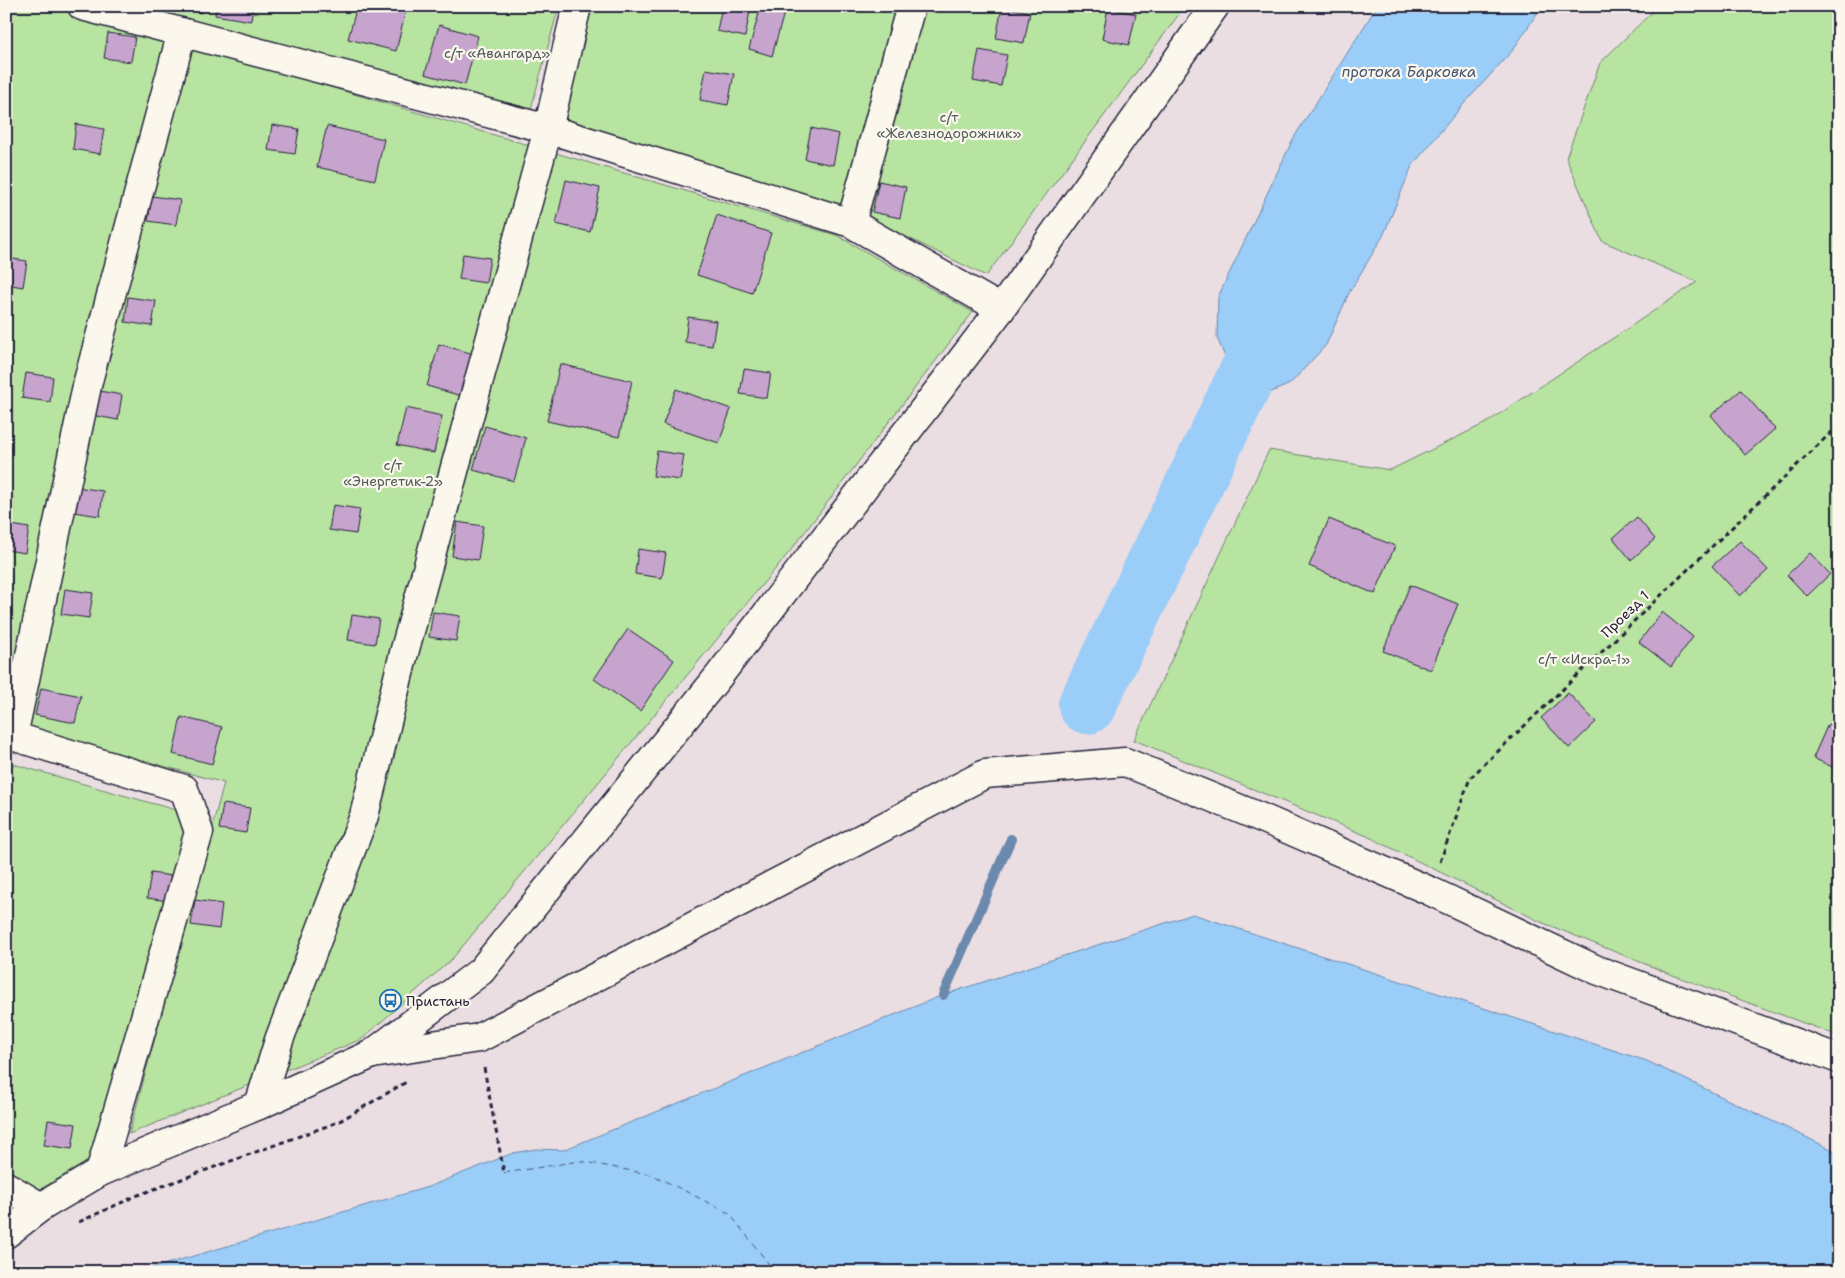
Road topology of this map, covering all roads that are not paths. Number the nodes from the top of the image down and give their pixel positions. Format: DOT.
graph roads {
  1 [pos="82,6"];
  2 [pos="577,6"];
  3 [pos="911,6"];
  4 [pos="1216,6"];
  5 [pos="182,32"];
  6 [pos="548,129"];
  7 [pos="851,224"];
  8 [pos="1000,309"];
  9 [pos="10,735"];
  10 [pos="372,1054"];
  11 [pos="1839,1059"];
  12 [pos="259,1105"];
  13 [pos="100,1172"];
  14 [pos="6,1186"];
  15 [pos="41,1207"];
  16 [pos="6,1234"];
  1 -- 5 [label="street"];
  2 -- 6 [label="street"];
  3 -- 7 [label="street"];
  4 -- 8 [label="street"];
  5 -- 6 [label="street"];
  5 -- 9 [label="street"];
  6 -- 7 [label="street"];
  6 -- 12 [label="street"];
  7 -- 8 [label="street"];
  8 -- 10 [label="street"];
  9 -- 13 [label="street"];
  10 -- 11 [label="street"];
  10 -- 12 [label="street"];
  12 -- 13 [label="street"];
  13 -- 15 [label="street"];
  14 -- 15 [label="street"];
  15 -- 16 [label="street"];
}
